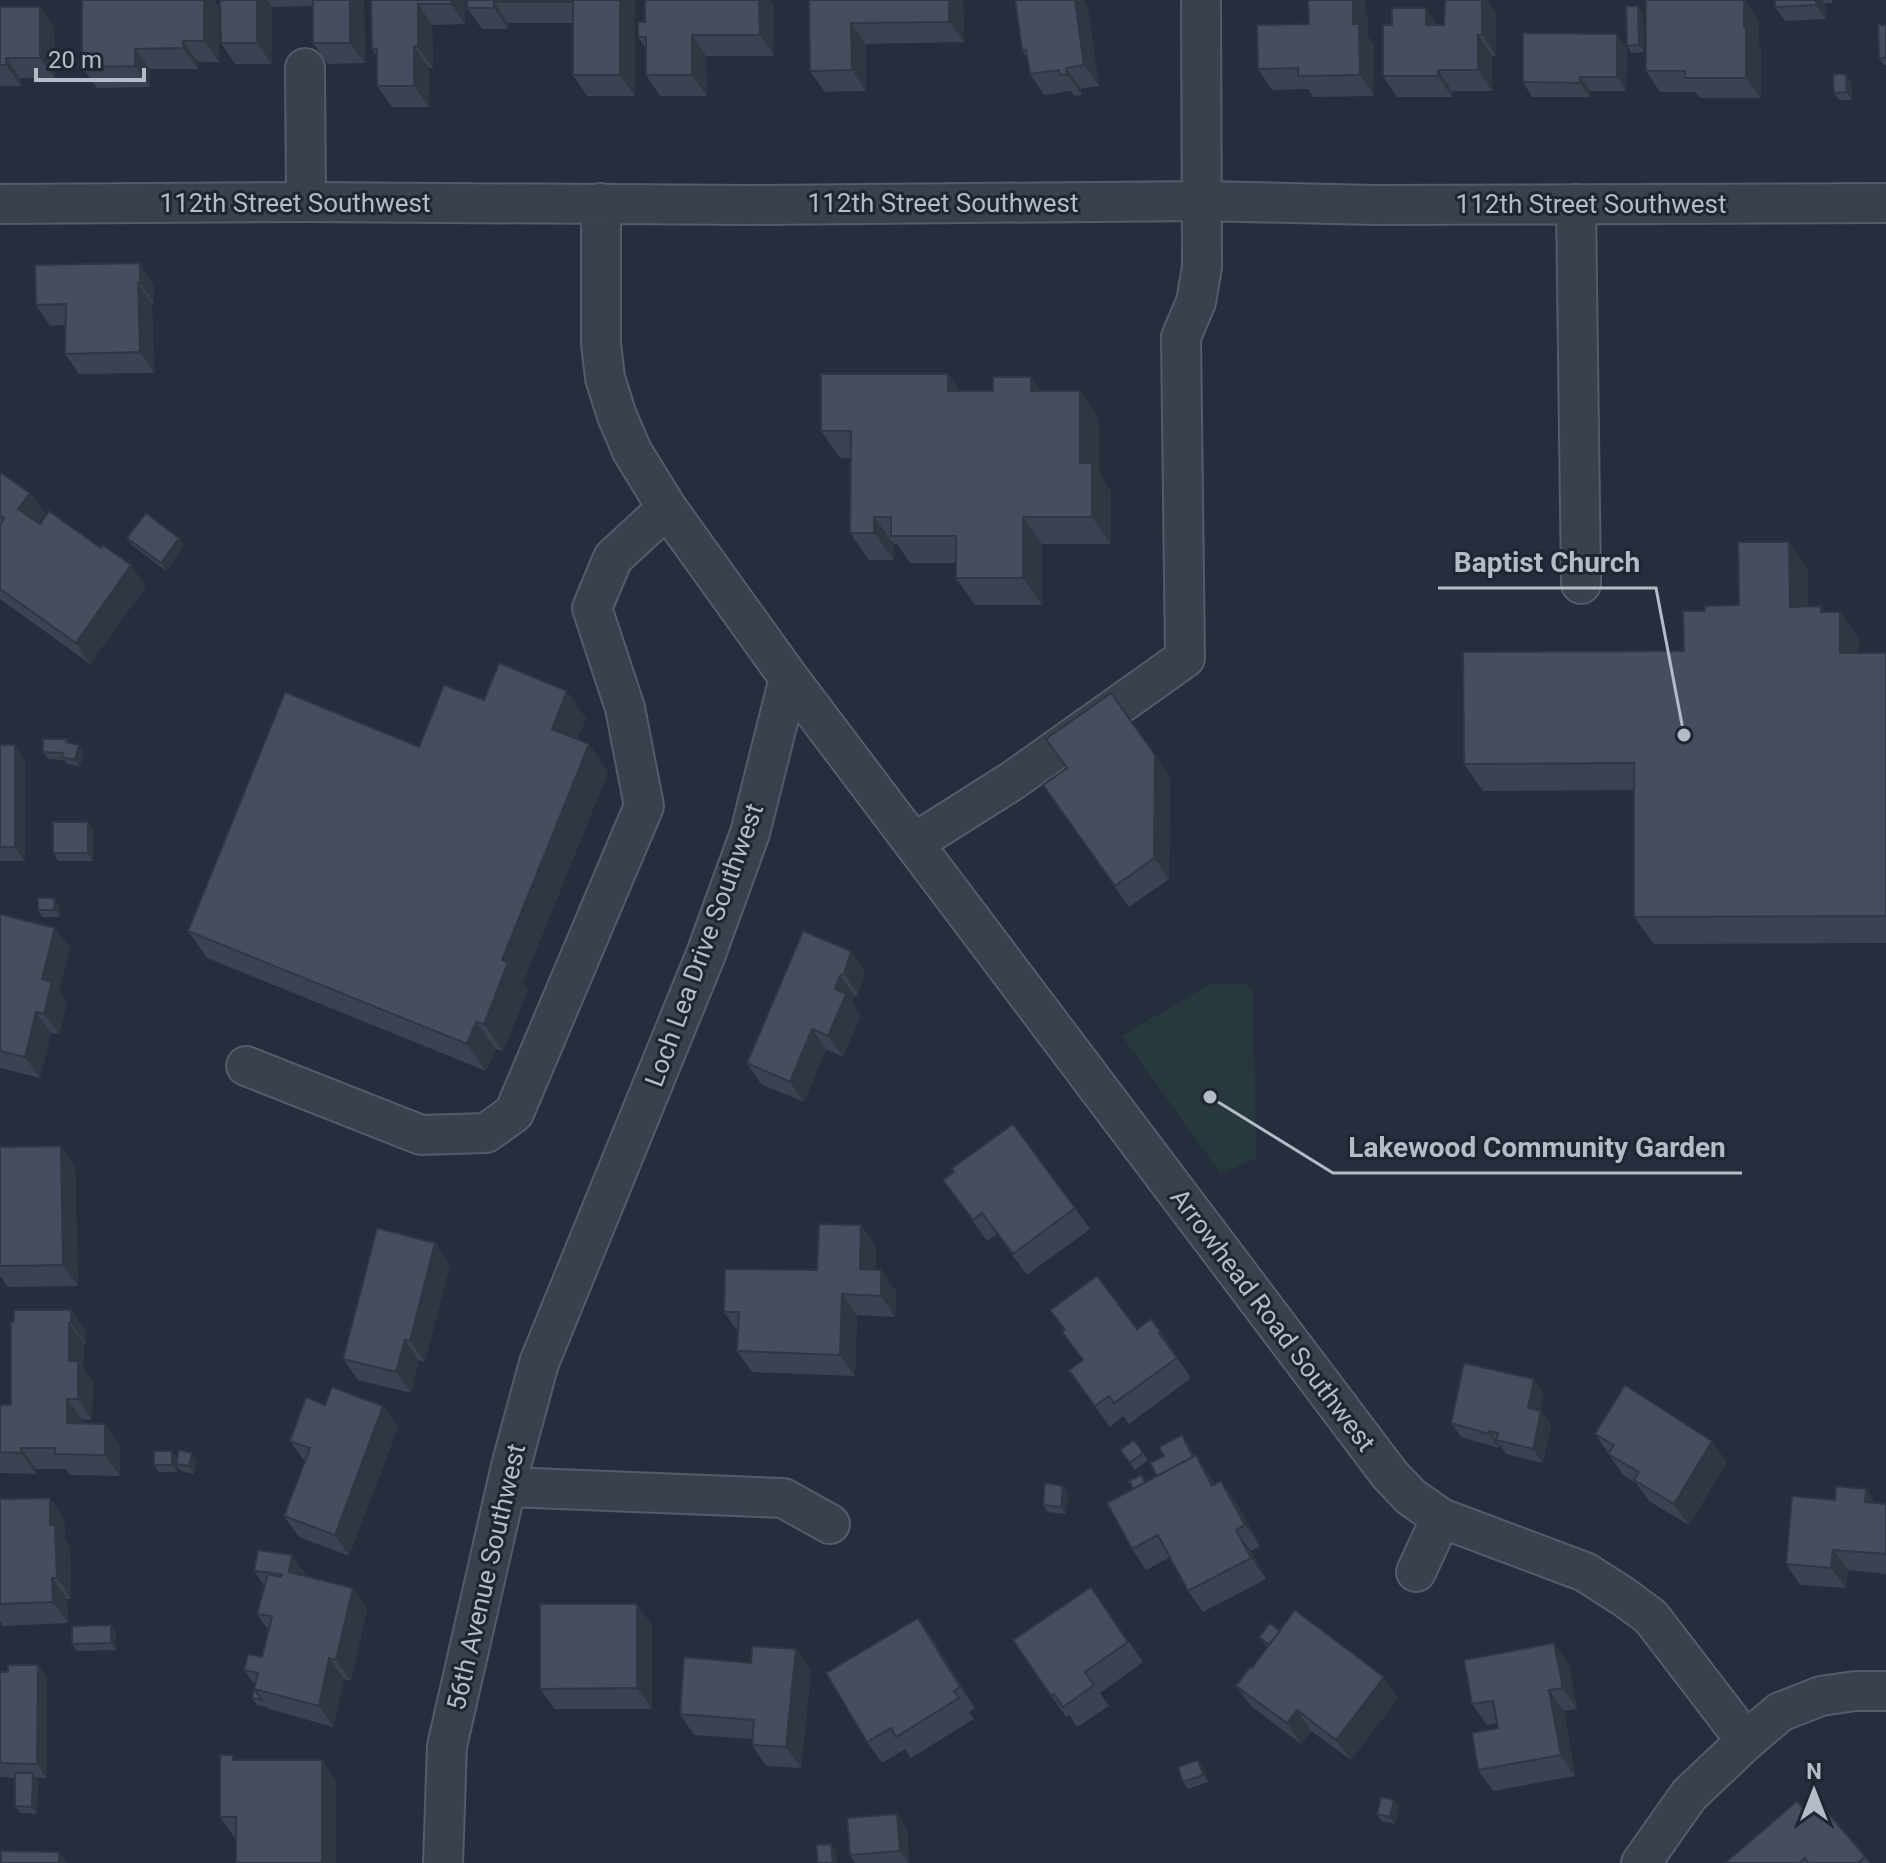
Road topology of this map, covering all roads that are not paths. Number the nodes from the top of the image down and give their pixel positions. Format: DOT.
graph roads {
  1 [pos="1201,0"];
  2 [pos="305,68"];
  3 [pos="1202,201"];
  4 [pos="306,202"];
  5 [pos="601,203"];
  6 [pos="1886,203"];
  7 [pos="0,204"];
  8 [pos="1576,204"];
  9 [pos="667,508"];
  10 [pos="1581,584"];
  11 [pos="789,678"];
  12 [pos="914,843"];
  13 [pos="246,1066"];
  14 [pos="566,1297"];
  15 [pos="508,1487"];
  16 [pos="1441,1518"];
  17 [pos="830,1524"];
  18 [pos="1416,1572"];
  19 [pos="1886,1691"];
  20 [pos="1746,1741"];
  21 [pos="443,1863"];
  22 [pos="1641,1863"];
  1 -- 3 [label="street"];
  2 -- 4 [label="street"];
  3 -- 5 [label="street, 112th Street Southwest"];
  3 -- 8 [label="street, 112th Street Southwest"];
  3 -- 12 [label="street"];
  4 -- 5 [label="street, 112th Street Southwest"];
  4 -- 7 [label="street, 112th Street Southwest"];
  5 -- 9 [label="street"];
  6 -- 8 [label="street, 112th Street Southwest"];
  8 -- 10 [label="street"];
  9 -- 11 [label="street"];
  9 -- 13 [label="street"];
  11 -- 12 [label="street, Arrowhead Road Southwest"];
  11 -- 14 [label="street, Loch Lea Drive Southwest"];
  12 -- 16 [label="street, Arrowhead Road Southwest"];
  14 -- 15 [label="street, 56th Avenue Southwest"];
  15 -- 17 [label="street"];
  15 -- 21 [label="street, 56th Avenue Southwest"];
  16 -- 18 [label="street"];
  16 -- 20 [label="street, Arrowhead Road Southwest"];
  19 -- 20 [label="street"];
  20 -- 22 [label="street"];
}
